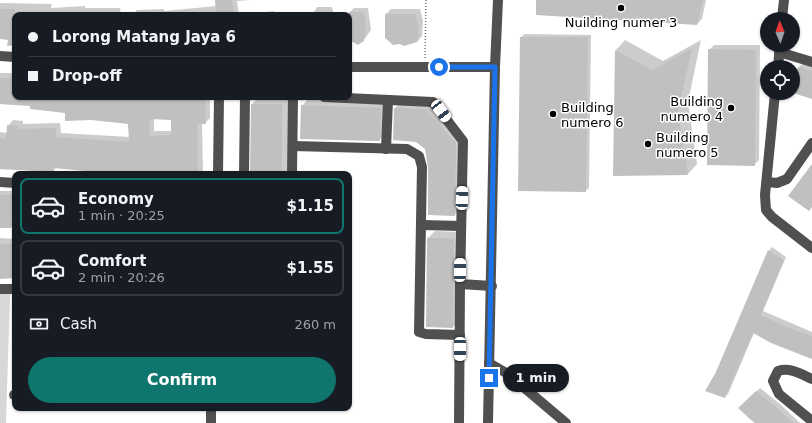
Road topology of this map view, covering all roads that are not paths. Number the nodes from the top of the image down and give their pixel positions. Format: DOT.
graph roads {
  1 [pos="498,0"];
  2 [pos="784,0"];
  3 [pos="783,12"];
  4 [pos="787,52"];
  5 [pos="0,56"];
  6 [pos="12,57"];
  7 [pos="812,62"];
  8 [pos="352,67"];
  9 [pos="495,67"];
  10 [pos="352,98"];
  11 [pos="219,100"];
  12 [pos="245,100"];
  13 [pos="293,100"];
  14 [pos="388,100"];
  15 [pos="773,100"];
  16 [pos="812,143"];
  17 [pos="293,146"];
  18 [pos="386,149"];
  19 [pos="218,171"];
  20 [pos="244,171"];
  21 [pos="292,171"];
  22 [pos="0,182"];
  23 [pos="767,182"];
  24 [pos="12,183"];
  25 [pos="422,225"];
  26 [pos="461,226"];
  27 [pos="812,248"];
  28 [pos="460,284"];
  29 [pos="492,286"];
  30 [pos="0,289"];
  31 [pos="12,289"];
  32 [pos="460,334"];
  33 [pos="489,363"];
  34 [pos="812,379"];
  35 [pos="211,411"];
  36 [pos="812,421"];
  37 [pos="561,422"];
  38 [pos="211,423"];
  39 [pos="460,423"];
  40 [pos="488,423"];
  1 -- 9 [label="street"];
  2 -- 3 [label="street"];
  4 -- 7 [label="street"];
  5 -- 6 [label="street"];
  8 -- 9 [label="street"];
  9 -- 29 [label="street"];
  10 -- 14 [label="street"];
  11 -- 19 [label="street"];
  12 -- 20 [label="street"];
  13 -- 17 [label="street"];
  14 -- 18 [label="street"];
  14 -- 26 [label="street"];
  15 -- 23 [label="street"];
  16 -- 23 [label="street"];
  17 -- 18 [label="street"];
  17 -- 21 [label="street"];
  18 -- 25 [label="street"];
  22 -- 24 [label="street"];
  23 -- 27 [label="street"];
  25 -- 26 [label="street"];
  25 -- 32 [label="street"];
  26 -- 28 [label="street"];
  28 -- 29 [label="street"];
  28 -- 32 [label="street"];
  29 -- 33 [label="street"];
  30 -- 31 [label="street"];
  32 -- 39 [label="street"];
  33 -- 37 [label="street"];
  33 -- 40 [label="street"];
  34 -- 36 [label="street"];
  35 -- 38 [label="street"];
}
